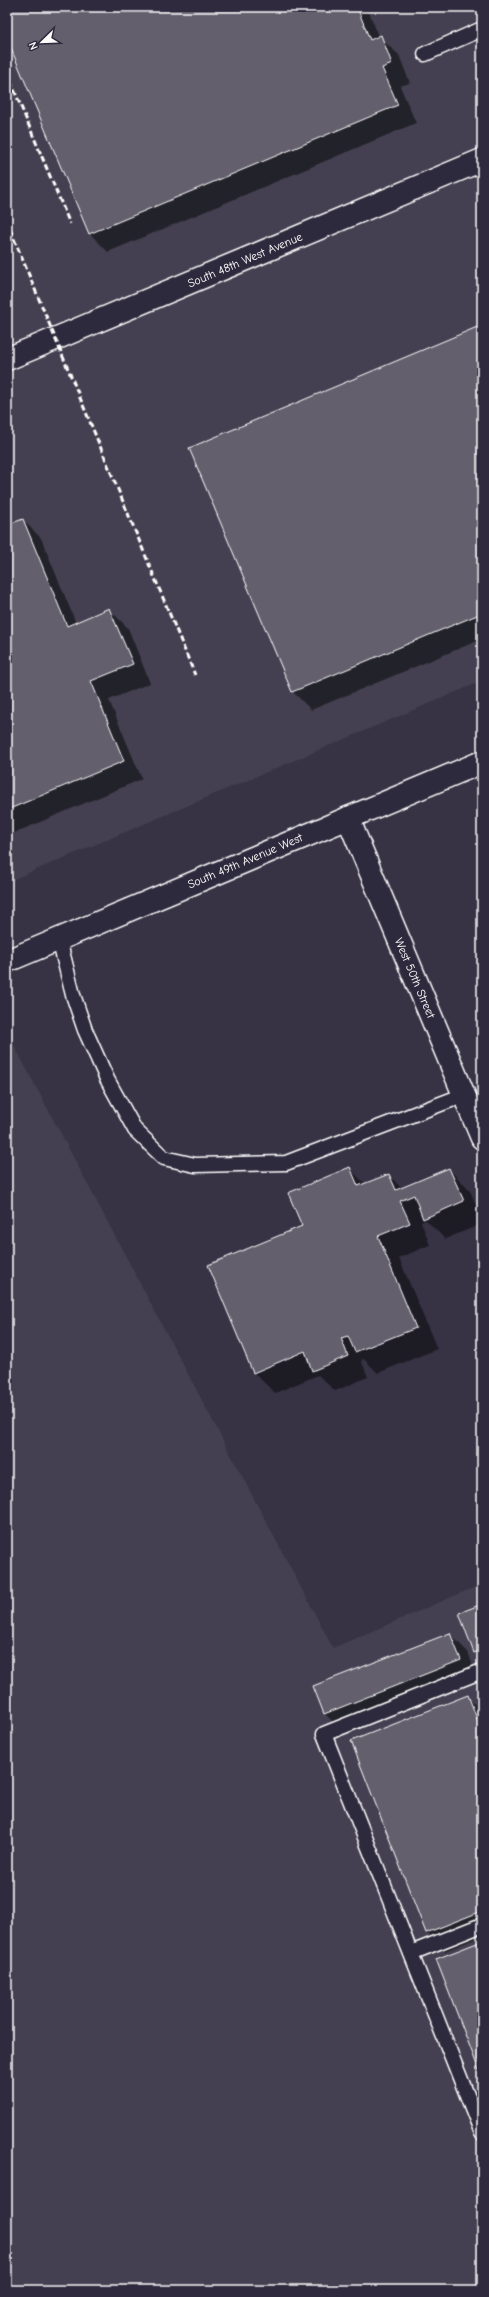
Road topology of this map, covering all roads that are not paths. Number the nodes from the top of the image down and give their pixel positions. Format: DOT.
graph roads {
  1 [pos="482,29"];
  2 [pos="425,54"];
  3 [pos="482,160"];
  4 [pos="7,359"];
  5 [pos="482,762"];
  6 [pos="348,818"];
  7 [pos="59,939"];
  8 [pos="7,961"];
  9 [pos="464,1095"];
  10 [pos="482,1138"];
  11 [pos="481,1675"];
  12 [pos="482,1925"];
  13 [pos="411,1953"];
  14 [pos="482,2133"];
  1 -- 2 [label="lane"];
  3 -- 4 [label="street, South 48th West Avenue"];
  5 -- 6 [label="street, South 49th Avenue West"];
  6 -- 7 [label="street, South 49th Avenue West"];
  6 -- 9 [label="street, West 50th Street"];
  7 -- 8 [label="street, South 49th Avenue West"];
  7 -- 9 [label="lane"];
  9 -- 10 [label="street, West 50th Street"];
  11 -- 13 [label="lane"];
  12 -- 13 [label="lane"];
  13 -- 14 [label="lane"];
}
